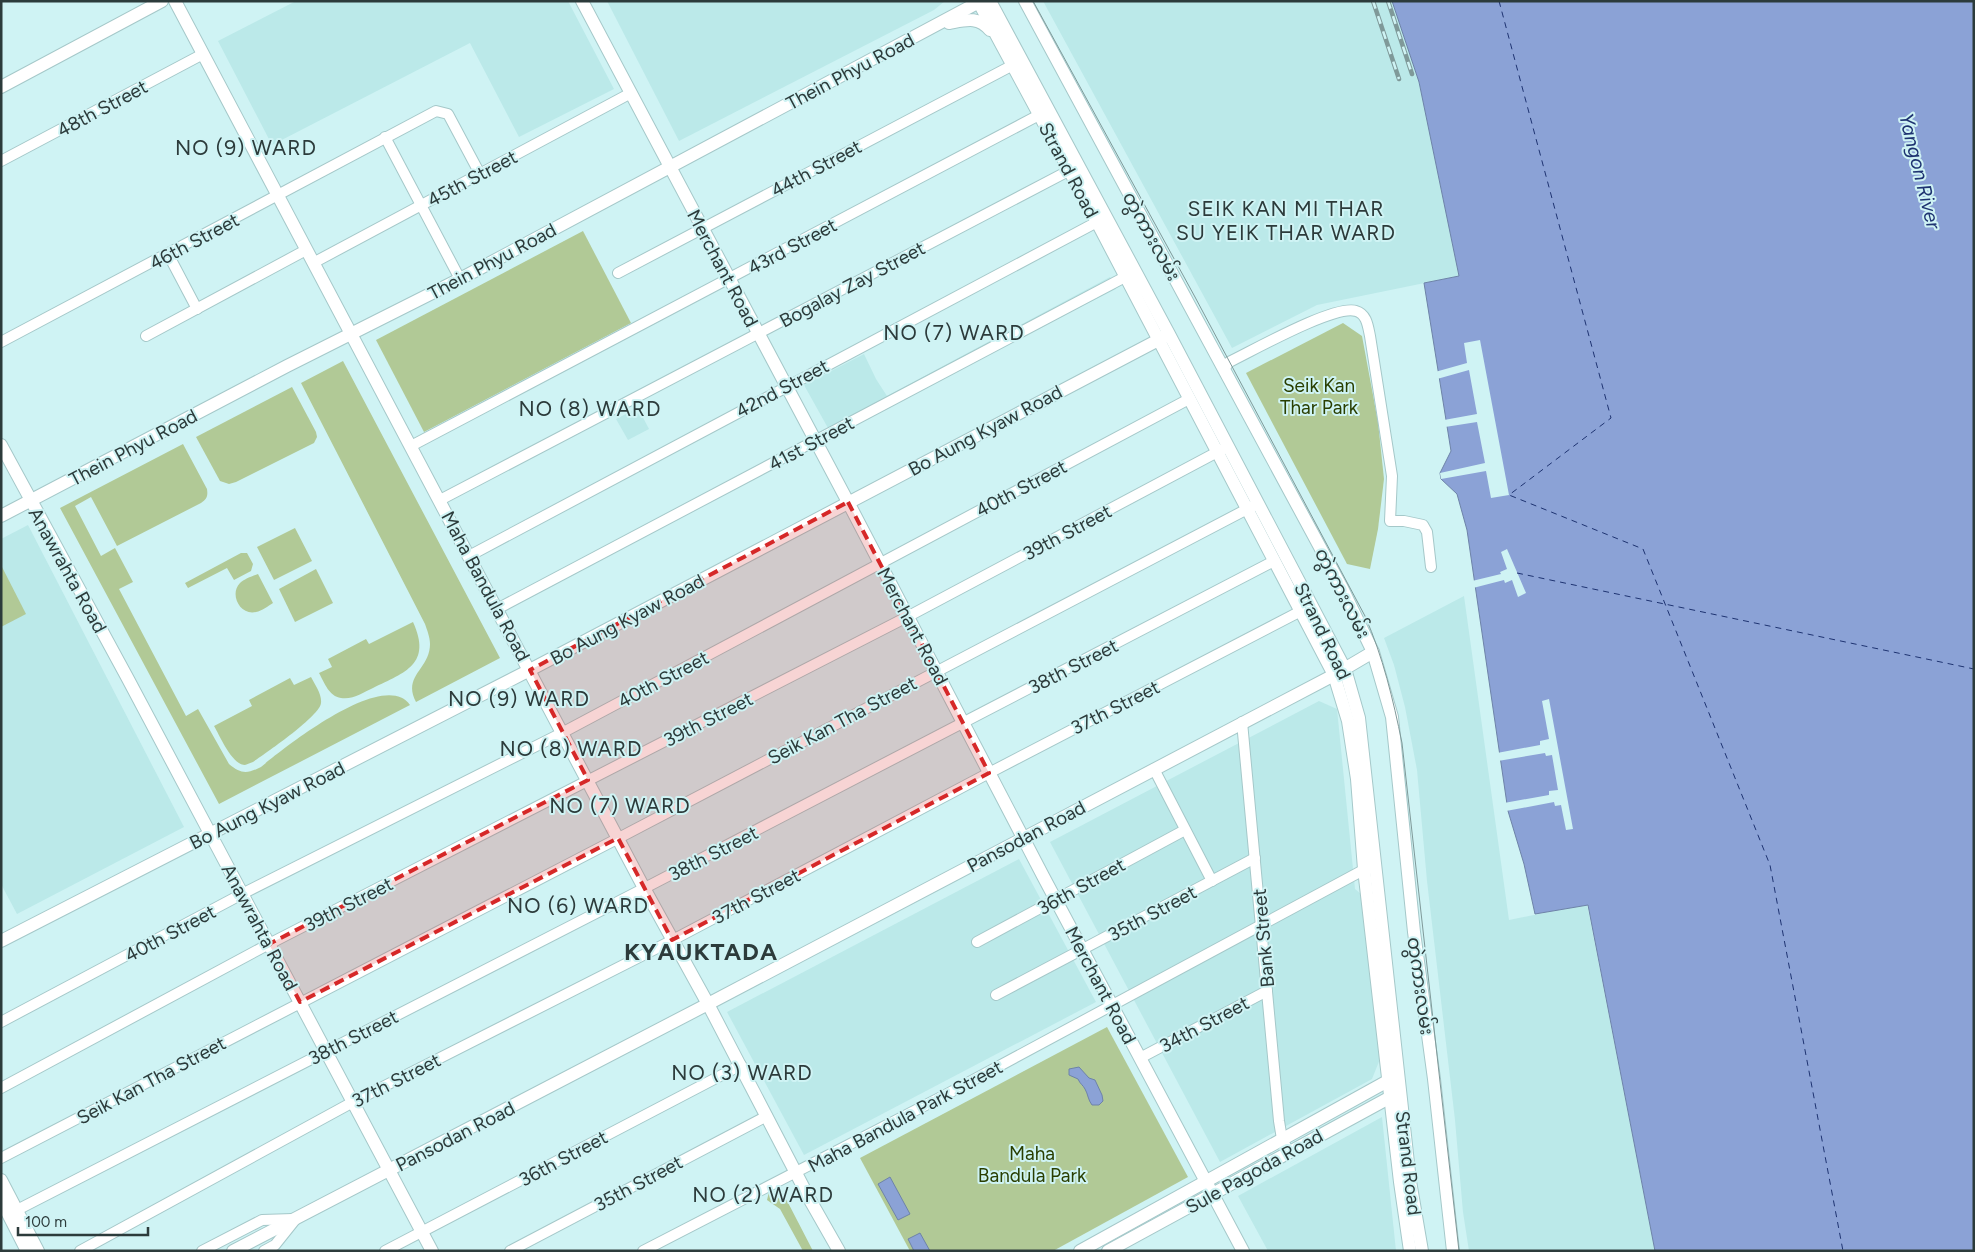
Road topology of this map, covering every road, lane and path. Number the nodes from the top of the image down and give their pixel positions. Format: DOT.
graph roads {
  1 [pos="162,1"];
  2 [pos="175,1"];
  3 [pos="582,1"];
  4 [pos="963,1"];
  5 [pos="1025,1"];
  6 [pos="982,2"];
  7 [pos="937,26"];
  8 [pos="1006,53"];
  9 [pos="203,54"];
  10 [pos="1013,65"];
  11 [pos="1,87"];
  12 [pos="631,93"];
  13 [pos="1040,115"];
  14 [pos="384,137"];
  15 [pos="1,161"];
  16 [pos="669,167"];
  17 [pos="1074,168"];
  18 [pos="480,174"];
  19 [pos="275,197"];
  20 [pos="421,206"];
  21 [pos="1097,222"];
  22 [pos="702,228"];
  23 [pos="303,252"];
  24 [pos="168,254"];
  25 [pos="313,263"];
  26 [pos="618,273"];
  27 [pos="1125,277"];
  28 [pos="460,279"];
  29 [pos="729,279"];
  30 [pos="197,309"];
  31 [pos="1149,322"];
  32 [pos="351,334"];
  33 [pos="758,334"];
  34 [pos="146,336"];
  35 [pos="1164,336"];
  36 [pos="1,342"];
  37 [pos="1143,346"];
  38 [pos="1167,357"];
  39 [pos="1224,369"];
  40 [pos="786,386"];
  41 [pos="1189,399"];
  42 [pos="815,440"];
  43 [pos="1,445"];
  44 [pos="411,446"];
  45 [pos="1223,449"];
  46 [pos="440,500"];
  47 [pos="30,501"];
  48 [pos="848,502"];
  49 [pos="1252,506"];
  50 [pos="1,516"];
  51 [pos="469,556"];
  52 [pos="1274,561"];
  53 [pos="880,563"];
  54 [pos="1431,567"];
  55 [pos="497,609"];
  56 [pos="1301,611"];
  57 [pos="908,616"];
  58 [pos="1373,652"];
  59 [pos="530,670"];
  60 [pos="936,671"];
  61 [pos="1339,672"];
  62 [pos="1242,722"];
  63 [pos="963,723"];
  64 [pos="560,734"];
  65 [pos="1154,769"];
  66 [pos="989,772"];
  67 [pos="585,782"];
  68 [pos="1185,830"];
  69 [pos="211,835"];
  70 [pos="1023,838"];
  71 [pos="616,839"];
  72 [pos="1255,858"];
  73 [pos="1369,867"];
  74 [pos="1212,880"];
  75 [pos="642,890"];
  76 [pos="242,894"];
  77 [pos="1056,899"];
  78 [pos="1261,924"];
  79 [pos="1,941"];
  80 [pos="670,942"];
  81 [pos="976,942"];
  82 [pos="269,944"];
  83 [pos="1082,950"];
  84 [pos="1268,991"];
  85 [pos="996,996"];
  86 [pos="300,1002"];
  87 [pos="708,1004"];
  88 [pos="1112,1006"];
  89 [pos="1,1022"];
  90 [pos="326,1050"];
  91 [pos="1140,1058"];
  92 [pos="738,1067"];
  93 [pos="1394,1078"];
  94 [pos="1,1088"];
  95 [pos="1396,1094"];
  96 [pos="353,1102"];
  97 [pos="764,1118"];
  98 [pos="1282,1139"];
  99 [pos="1289,1152"];
  100 [pos="1,1158"];
  101 [pos="389,1170"];
  102 [pos="796,1173"];
  103 [pos="1,1180"];
  104 [pos="1206,1181"];
  105 [pos="1213,1194"];
  106 [pos="1,1200"];
  107 [pos="17,1210"];
  108 [pos="296,1219"];
  109 [pos="422,1231"];
  110 [pos="1415,1248"];
  111 [pos="644,1250"];
  112 [pos="27,1251"];
  113 [pos="38,1251"];
  114 [pos="80,1251"];
  115 [pos="202,1251"];
  116 [pos="233,1251"];
  117 [pos="264,1251"];
  118 [pos="385,1251"];
  119 [pos="432,1251"];
  120 [pos="510,1251"];
  121 [pos="839,1251"];
  122 [pos="1080,1251"];
  123 [pos="1108,1251"];
  124 [pos="1243,1251"];
  125 [pos="1453,1251"];
  1 -- 11 [label="main road"];
  2 -- 9 [label="main road, Maha Bandula Road"];
  3 -- 12 [label="main road, Merchant Road"];
  4 -- 7 [label="main road"];
  5 -- 39 [label="main road, တွဲကားလမ်း"];
  6 -- 7 [label="main road, Thein Phyu Road"];
  6 -- 8 [label="main road, Strand Road"];
  6 -- 17 [label="main road, Strand Road"];
  7 -- 8 [label="main road"];
  7 -- 16 [label="main road, Thein Phyu Road"];
  8 -- 10 [label="main road, Strand Road"];
  9 -- 15 [label="street, 48th Street"];
  9 -- 19 [label="main road, Maha Bandula Road"];
  10 -- 13 [label="main road, Strand Road"];
  10 -- 22 [label="street, 44th Street"];
  12 -- 16 [label="main road, Merchant Road"];
  12 -- 18 [label="street, 45th Street"];
  13 -- 17 [label="main road, Strand Road"];
  13 -- 29 [label="street, 43rd Street"];
  14 -- 18 [label="street, 46th Street"];
  14 -- 19 [label="street, 46th Street"];
  14 -- 20 [label="street"];
  16 -- 22 [label="main road, Merchant Road"];
  16 -- 28 [label="main road, Thein Phyu Road"];
  17 -- 21 [label="main road, Strand Road"];
  17 -- 33 [label="street, Bogalay Zay Street"];
  17 -- 35 [label="main road, Strand Road"];
  18 -- 20 [label="street, 45th Street"];
  19 -- 23 [label="main road, Maha Bandula Road"];
  19 -- 24 [label="street, 46th Street"];
  20 -- 25 [label="street, 45th Street"];
  20 -- 28 [label="street"];
  21 -- 27 [label="main road, Strand Road"];
  21 -- 40 [label="street, 42nd Street"];
  22 -- 26 [label="street, 44th Street"];
  22 -- 29 [label="main road, Merchant Road"];
  23 -- 25 [label="main road, Maha Bandula Road"];
  23 -- 30 [label="street"];
  24 -- 30 [label="street"];
  24 -- 36 [label="street, 46th Street"];
  25 -- 32 [label="main road, Maha Bandula Road"];
  27 -- 31 [label="main road, Strand Road"];
  27 -- 42 [label="street, 41st Street"];
  28 -- 32 [label="main road, Thein Phyu Road"];
  29 -- 33 [label="main road, Merchant Road"];
  29 -- 44 [label="street, 43rd Street"];
  30 -- 34 [label="street"];
  31 -- 35 [label="main road, Strand Road"];
  31 -- 37 [label="main road"];
  32 -- 44 [label="main road, Maha Bandula Road"];
  32 -- 47 [label="main road, Thein Phyu Road"];
  33 -- 40 [label="main road, Merchant Road"];
  33 -- 46 [label="street, Bogalay Zay Street"];
  35 -- 37 [label="main road, Bo Aung Kyaw Road"];
  35 -- 38 [label="main road, Strand Road"];
  35 -- 45 [label="main road, Strand Road"];
  37 -- 38 [label="main road"];
  37 -- 48 [label="main road, Bo Aung Kyaw Road"];
  38 -- 41 [label="main road, Strand Road"];
  39 -- 54 [label="street"];
  39 -- 58 [label="main road, တွဲကားလမ်း"];
  40 -- 42 [label="main road, Merchant Road"];
  40 -- 51 [label="street, 42nd Street"];
  41 -- 45 [label="main road, Strand Road"];
  41 -- 53 [label="street, 40th Street"];
  42 -- 48 [label="main road, Merchant Road"];
  42 -- 55 [label="street, 41st Street"];
  43 -- 47 [label="main road, Anawrahta Road"];
  44 -- 46 [label="main road, Maha Bandula Road"];
  45 -- 49 [label="main road, Strand Road"];
  45 -- 57 [label="street, 39th Street"];
  46 -- 51 [label="main road, Maha Bandula Road"];
  47 -- 50 [label="main road, Thein Phyu Road"];
  47 -- 69 [label="main road, Anawrahta Road"];
  48 -- 53 [label="main road, Merchant Road"];
  48 -- 59 [label="main road, Bo Aung Kyaw Road"];
  49 -- 52 [label="main road, Strand Road"];
  49 -- 60 [label="street, Seik Kan Tha Street"];
  49 -- 61 [label="main road, Strand Road"];
  51 -- 55 [label="main road, Maha Bandula Road"];
  52 -- 56 [label="main road, Strand Road"];
  52 -- 63 [label="street, 38th Street"];
  53 -- 57 [label="main road, Merchant Road"];
  53 -- 64 [label="street, 40th Street"];
  55 -- 59 [label="main road, Maha Bandula Road"];
  56 -- 61 [label="main road, Strand Road"];
  56 -- 66 [label="street, 37th Street"];
  57 -- 60 [label="main road, Merchant Road"];
  57 -- 67 [label="street, 39th Street"];
  58 -- 61 [label="main road, Pansodan Road"];
  58 -- 125 [label="main road, တွဲကားလမ်း"];
  59 -- 64 [label="main road, Maha Bandula Road"];
  59 -- 69 [label="main road, Bo Aung Kyaw Road"];
  60 -- 63 [label="main road, Merchant Road"];
  60 -- 71 [label="street, Seik Kan Tha Street"];
  61 -- 62 [label="main road, Pansodan Road"];
  61 -- 73 [label="main road, Strand Road"];
  62 -- 65 [label="main road, Pansodan Road"];
  62 -- 72 [label="street, Bank Street"];
  63 -- 66 [label="main road, Merchant Road"];
  63 -- 75 [label="street, 38th Street"];
  64 -- 67 [label="main road, Maha Bandula Road"];
  64 -- 76 [label="street, 40th Street"];
  65 -- 68 [label="street"];
  65 -- 70 [label="main road, Pansodan Road"];
  66 -- 70 [label="main road, Merchant Road"];
  66 -- 80 [label="street, 37th Street"];
  67 -- 71 [label="main road, Maha Bandula Road"];
  67 -- 82 [label="street, 39th Street"];
  68 -- 74 [label="street"];
  68 -- 77 [label="street, 36th Street"];
  69 -- 76 [label="main road, Anawrahta Road"];
  69 -- 79 [label="main road, Bo Aung Kyaw Road"];
  70 -- 77 [label="main road, Merchant Road"];
  70 -- 87 [label="main road, Pansodan Road"];
  71 -- 75 [label="main road, Maha Bandula Road"];
  71 -- 86 [label="street, Seik Kan Tha Street"];
  72 -- 74 [label="street, 35th Street"];
  72 -- 78 [label="street, Bank Street"];
  73 -- 78 [label="street, Maha Bandula Park Street"];
  73 -- 93 [label="main road, Strand Road"];
  74 -- 83 [label="street, 35th Street"];
  75 -- 80 [label="main road, Maha Bandula Road"];
  75 -- 90 [label="street, 38th Street"];
  76 -- 82 [label="main road, Anawrahta Road"];
  76 -- 89 [label="street, 40th Street"];
  77 -- 81 [label="street, 36th Street"];
  77 -- 83 [label="main road, Merchant Road"];
  78 -- 84 [label="street, Bank Street"];
  78 -- 88 [label="street, Maha Bandula Park Street"];
  80 -- 87 [label="main road, Maha Bandula Road"];
  80 -- 96 [label="street, 37th Street"];
  82 -- 86 [label="main road, Anawrahta Road"];
  82 -- 94 [label="street, 39th Street"];
  83 -- 85 [label="street, 35th Street"];
  83 -- 88 [label="main road, Merchant Road"];
  84 -- 91 [label="street, 34th Street"];
  84 -- 98 [label="street, Bank Street"];
  86 -- 90 [label="main road, Anawrahta Road"];
  86 -- 100 [label="street, Seik Kan Tha Street"];
  87 -- 92 [label="main road, Maha Bandula Road"];
  87 -- 101 [label="main road, Pansodan Road"];
  88 -- 91 [label="main road, Merchant Road"];
  88 -- 102 [label="street, Maha Bandula Park Street"];
  90 -- 96 [label="main road, Anawrahta Road"];
  90 -- 107 [label="street, 38th Street"];
  91 -- 104 [label="main road, Merchant Road"];
  92 -- 97 [label="main road, Maha Bandula Road"];
  92 -- 109 [label="street, 36th Street"];
  93 -- 95 [label="main road, Strand Road"];
  93 -- 98 [label="main road, Sule Pagoda Road"];
  95 -- 99 [label="main road, Sule Pagoda Road"];
  95 -- 110 [label="main road, Strand Road"];
  96 -- 101 [label="main road, Anawrahta Road"];
  96 -- 114 [label="street, 37th Street"];
  97 -- 102 [label="main road, Maha Bandula Road"];
  97 -- 120 [label="street, 35th Street"];
  98 -- 99 [label="street, Bank Street"];
  98 -- 104 [label="main road, Sule Pagoda Road"];
  99 -- 105 [label="main road, Sule Pagoda Road"];
  101 -- 108 [label="main road, Pansodan Road"];
  101 -- 109 [label="main road, Anawrahta Road"];
  102 -- 111 [label="street, Maha Bandula Park Street"];
  102 -- 121 [label="main road, Maha Bandula Road"];
  103 -- 107 [label="main road"];
  104 -- 105 [label="main road, Merchant Road"];
  104 -- 122 [label="main road, Sule Pagoda Road"];
  105 -- 123 [label="main road, Sule Pagoda Road"];
  105 -- 124 [label="main road, Merchant Road"];
  106 -- 112 [label="main road"];
  107 -- 113 [label="main road"];
  108 -- 115 [label="street"];
  108 -- 116 [label="main road, Pansodan Road"];
  108 -- 117 [label="street"];
  109 -- 118 [label="street, 36th Street"];
  109 -- 119 [label="main road, Anawrahta Road"];
}
